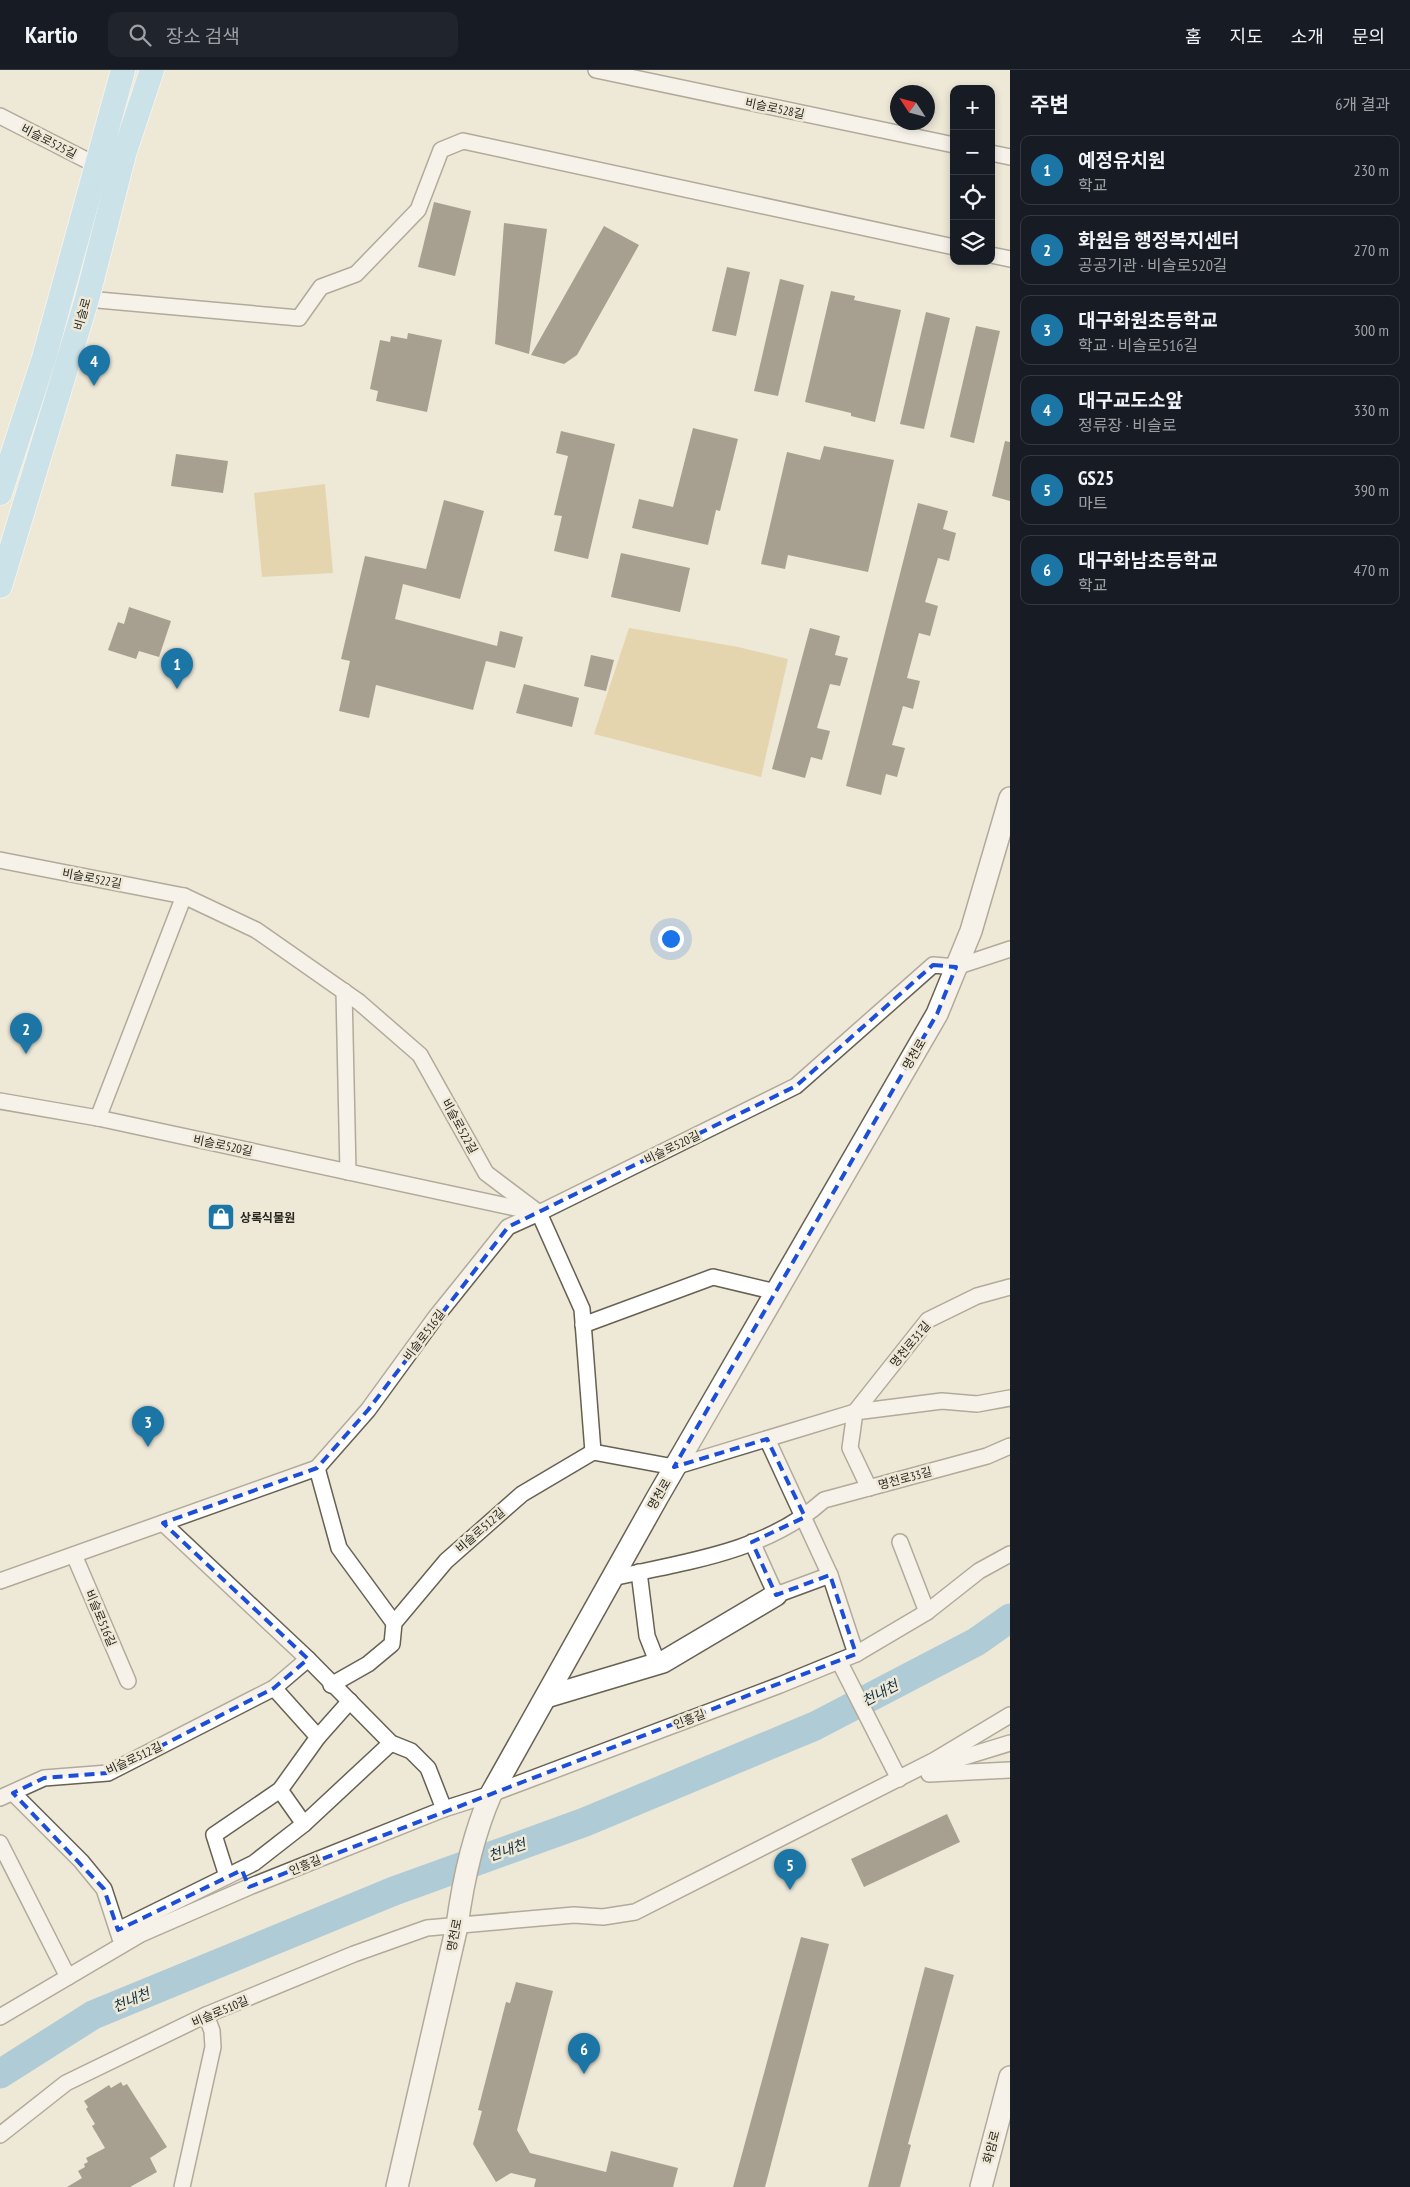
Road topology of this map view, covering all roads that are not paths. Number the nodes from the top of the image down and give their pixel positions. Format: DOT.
graph roads {
  1 [pos="123,70"];
  2 [pos="152,70"];
  3 [pos="596,70"];
  4 [pos="0,116"];
  5 [pos="950,144"];
  6 [pos="995,154"];
  7 [pos="1010,157"];
  8 [pos="98,166"];
  9 [pos="80,230"];
  10 [pos="950,246"];
  11 [pos="995,256"];
  12 [pos="1010,260"];
  13 [pos="88,292"];
  14 [pos="38,378"];
  15 [pos="46,435"];
  16 [pos="8,447"];
  17 [pos="0,493"];
  18 [pos="0,586"];
  19 [pos="1010,798"];
  20 [pos="0,860"];
  21 [pos="184,896"];
  22 [pos="1010,949"];
  23 [pos="956,968"];
  24 [pos="344,991"];
  25 [pos="0,1100"];
  26 [pos="98,1118"];
  27 [pos="348,1172"];
  28 [pos="539,1213"];
  29 [pos="1010,1287"];
  30 [pos="776,1292"];
  31 [pos="583,1325"];
  32 [pos="1010,1398"];
  33 [pos="855,1412"];
  34 [pos="767,1439"];
  35 [pos="1010,1446"];
  36 [pos="593,1452"];
  37 [pos="317,1468"];
  38 [pos="674,1468"];
  39 [pos="869,1488"];
  40 [pos="805,1517"];
  41 [pos="163,1523"];
  42 [pos="752,1542"];
  43 [pos="900,1542"];
  44 [pos="1010,1554"];
  45 [pos="74,1555"];
  46 [pos="639,1572"];
  47 [pos="830,1575"];
  48 [pos="612,1578"];
  49 [pos="0,1581"];
  50 [pos="776,1595"];
  51 [pos="927,1612"];
  52 [pos="394,1623"];
  53 [pos="856,1654"];
  54 [pos="308,1659"];
  55 [pos="839,1661"];
  56 [pos="658,1664"];
  57 [pos="128,1682"];
  58 [pos="331,1684"];
  59 [pos="274,1688"];
  60 [pos="546,1697"];
  61 [pos="350,1701"];
  62 [pos="1010,1715"];
  63 [pos="318,1737"];
  64 [pos="391,1743"];
  65 [pos="1010,1744"];
  66 [pos="1010,1770"];
  67 [pos="903,1776"];
  68 [pos="280,1790"];
  69 [pos="491,1794"];
  70 [pos="7,1796"];
  71 [pos="444,1809"];
  72 [pos="304,1824"];
  73 [pos="0,1842"];
  74 [pos="242,1870"];
  75 [pos="227,1876"];
  76 [pos="249,1887"];
  77 [pos="457,1926"];
  78 [pos="118,1930"];
  79 [pos="123,1945"];
  80 [pos="68,1977"];
  81 [pos="206,2015"];
  82 [pos="0,2017"];
  83 [pos="1010,2078"];
  84 [pos="0,2134"];
  85 [pos="182,2187"];
  86 [pos="397,2187"];
  87 [pos="981,2187"];
  1 -- 8 [label="main road, 비슬로"];
  2 -- 13 [label="main road, 비슬로"];
  3 -- 5 [label="street, 비슬로528길"];
  4 -- 8 [label="street, 비슬로525길"];
  6 -- 7 [label="street"];
  8 -- 9 [label="main road, 비슬로"];
  9 -- 13 [label="main road"];
  9 -- 14 [label="main road, 비슬로"];
  10 -- 13 [label="street"];
  11 -- 12 [label="street"];
  13 -- 15 [label="main road, 비슬로"];
  14 -- 15 [label="main road"];
  14 -- 16 [label="main road, 비슬로"];
  15 -- 18 [label="main road, 비슬로"];
  16 -- 17 [label="main road, 비슬로"];
  19 -- 23 [label="street, 명천로"];
  20 -- 21 [label="street, 비슬로522길"];
  21 -- 24 [label="street, 비슬로522길"];
  21 -- 26 [label="street"];
  22 -- 23 [label="street"];
  23 -- 28 [label="street, 비슬로520길"];
  23 -- 30 [label="street, 명천로"];
  24 -- 27 [label="street"];
  24 -- 28 [label="street, 비슬로522길"];
  25 -- 26 [label="street, 비슬로520길"];
  26 -- 27 [label="street, 비슬로520길"];
  27 -- 28 [label="street, 비슬로520길"];
  28 -- 31 [label="street, 비슬로522길"];
  28 -- 37 [label="street, 비슬로516길"];
  29 -- 33 [label="street, 명천로31길"];
  30 -- 31 [label="street"];
  30 -- 38 [label="street, 명천로"];
  31 -- 36 [label="street, 비슬로522길"];
  32 -- 33 [label="street"];
  33 -- 34 [label="street"];
  33 -- 39 [label="street"];
  34 -- 38 [label="street"];
  34 -- 40 [label="street"];
  35 -- 39 [label="street, 명천로33길"];
  36 -- 38 [label="street"];
  36 -- 52 [label="street, 비슬로512길"];
  37 -- 41 [label="street, 비슬로516길"];
  37 -- 52 [label="street"];
  38 -- 48 [label="street, 명천로"];
  39 -- 40 [label="street, 명천로33길"];
  40 -- 42 [label="street, 명천로33길"];
  40 -- 47 [label="street"];
  41 -- 45 [label="street, 비슬로516길"];
  41 -- 54 [label="street"];
  42 -- 46 [label="street, 명천로33길"];
  42 -- 50 [label="street"];
  43 -- 51 [label="street"];
  44 -- 51 [label="street, 인흥길"];
  45 -- 49 [label="street, 비슬로516길"];
  45 -- 57 [label="street, 비슬로516길"];
  46 -- 48 [label="street, 명천로33길"];
  46 -- 56 [label="street"];
  47 -- 50 [label="street"];
  47 -- 53 [label="street"];
  48 -- 60 [label="street, 명천로"];
  50 -- 56 [label="street"];
  51 -- 53 [label="street, 인흥길"];
  52 -- 58 [label="street, 비슬로512길"];
  53 -- 55 [label="street, 인흥길"];
  54 -- 58 [label="street"];
  54 -- 59 [label="street, 비슬로512길"];
  55 -- 67 [label="street"];
  55 -- 69 [label="street, 인흥길"];
  56 -- 60 [label="street"];
  58 -- 61 [label="street"];
  59 -- 63 [label="street"];
  59 -- 70 [label="street, 비슬로512길"];
  60 -- 69 [label="street, 명천로"];
  61 -- 63 [label="street"];
  61 -- 64 [label="street"];
  62 -- 67 [label="street"];
  63 -- 68 [label="street"];
  64 -- 71 [label="street"];
  64 -- 72 [label="street"];
  65 -- 67 [label="street"];
  66 -- 67 [label="street"];
  67 -- 77 [label="street, 비슬로510길"];
  68 -- 72 [label="street"];
  68 -- 75 [label="street"];
  69 -- 71 [label="street, 인흥길"];
  69 -- 77 [label="street, 명천로"];
  70 -- 78 [label="street"];
  71 -- 76 [label="street, 인흥길"];
  72 -- 74 [label="street"];
  73 -- 80 [label="street"];
  74 -- 75 [label="street"];
  74 -- 76 [label="street"];
  75 -- 78 [label="street"];
  76 -- 79 [label="street, 인흥길"];
  77 -- 81 [label="street, 비슬로510길"];
  77 -- 86 [label="street, 명천로"];
  78 -- 79 [label="street"];
  79 -- 80 [label="street, 인흥길"];
  80 -- 82 [label="street, 인흥길"];
  81 -- 84 [label="street, 비슬로510길"];
  81 -- 85 [label="street"];
  83 -- 87 [label="street, 화암로"];
}
